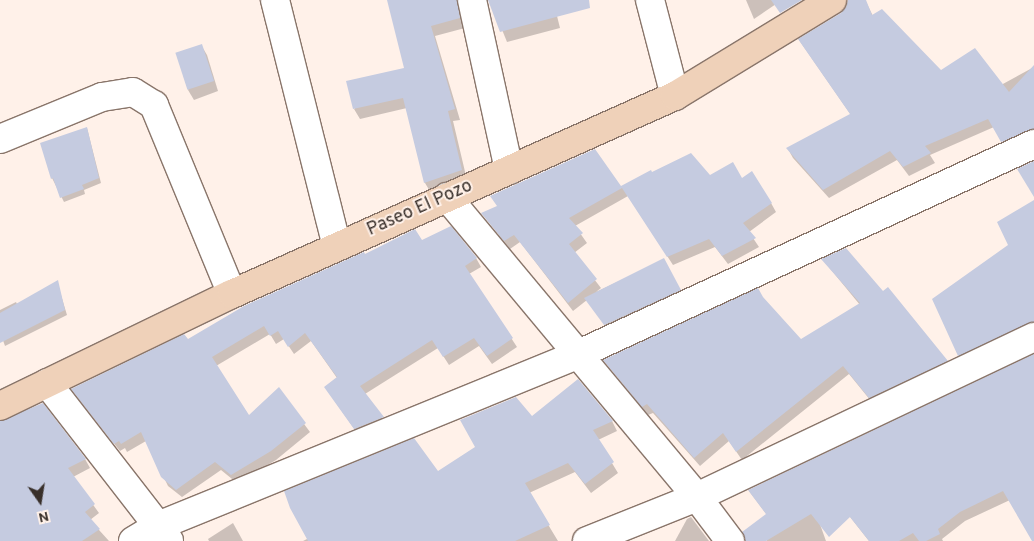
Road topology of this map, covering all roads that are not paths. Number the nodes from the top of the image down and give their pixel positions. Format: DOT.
graph roads {
  1 [pos="275,0"];
  2 [pos="472,0"];
  3 [pos="650,0"];
  4 [pos="830,0"];
  5 [pos="675,96"];
  6 [pos="0,139"];
  7 [pos="1034,144"];
  8 [pos="509,170"];
  9 [pos="447,197"];
  10 [pos="337,246"];
  11 [pos="232,294"];
  12 [pos="1034,337"];
  13 [pos="579,354"];
  14 [pos="47,383"];
  15 [pos="0,406"];
  16 [pos="697,497"];
  17 [pos="164,534"];
  18 [pos="133,541"];
  19 [pos="588,541"];
  20 [pos="730,541"];
  1 -- 10 [label="street"];
  2 -- 8 [label="street"];
  3 -- 5 [label="street"];
  4 -- 5 [label="street, Paseo El Pozo"];
  5 -- 8 [label="street, Paseo El Pozo"];
  6 -- 11 [label="street"];
  7 -- 13 [label="street"];
  8 -- 9 [label="street, Paseo El Pozo"];
  9 -- 10 [label="street, Paseo El Pozo"];
  9 -- 13 [label="street"];
  10 -- 11 [label="street, Paseo El Pozo"];
  11 -- 14 [label="street, Paseo El Pozo"];
  12 -- 16 [label="street"];
  13 -- 16 [label="street"];
  13 -- 17 [label="street"];
  14 -- 15 [label="street, Paseo El Pozo"];
  14 -- 17 [label="street"];
  16 -- 19 [label="street"];
  16 -- 20 [label="street"];
  17 -- 18 [label="street"];
}
